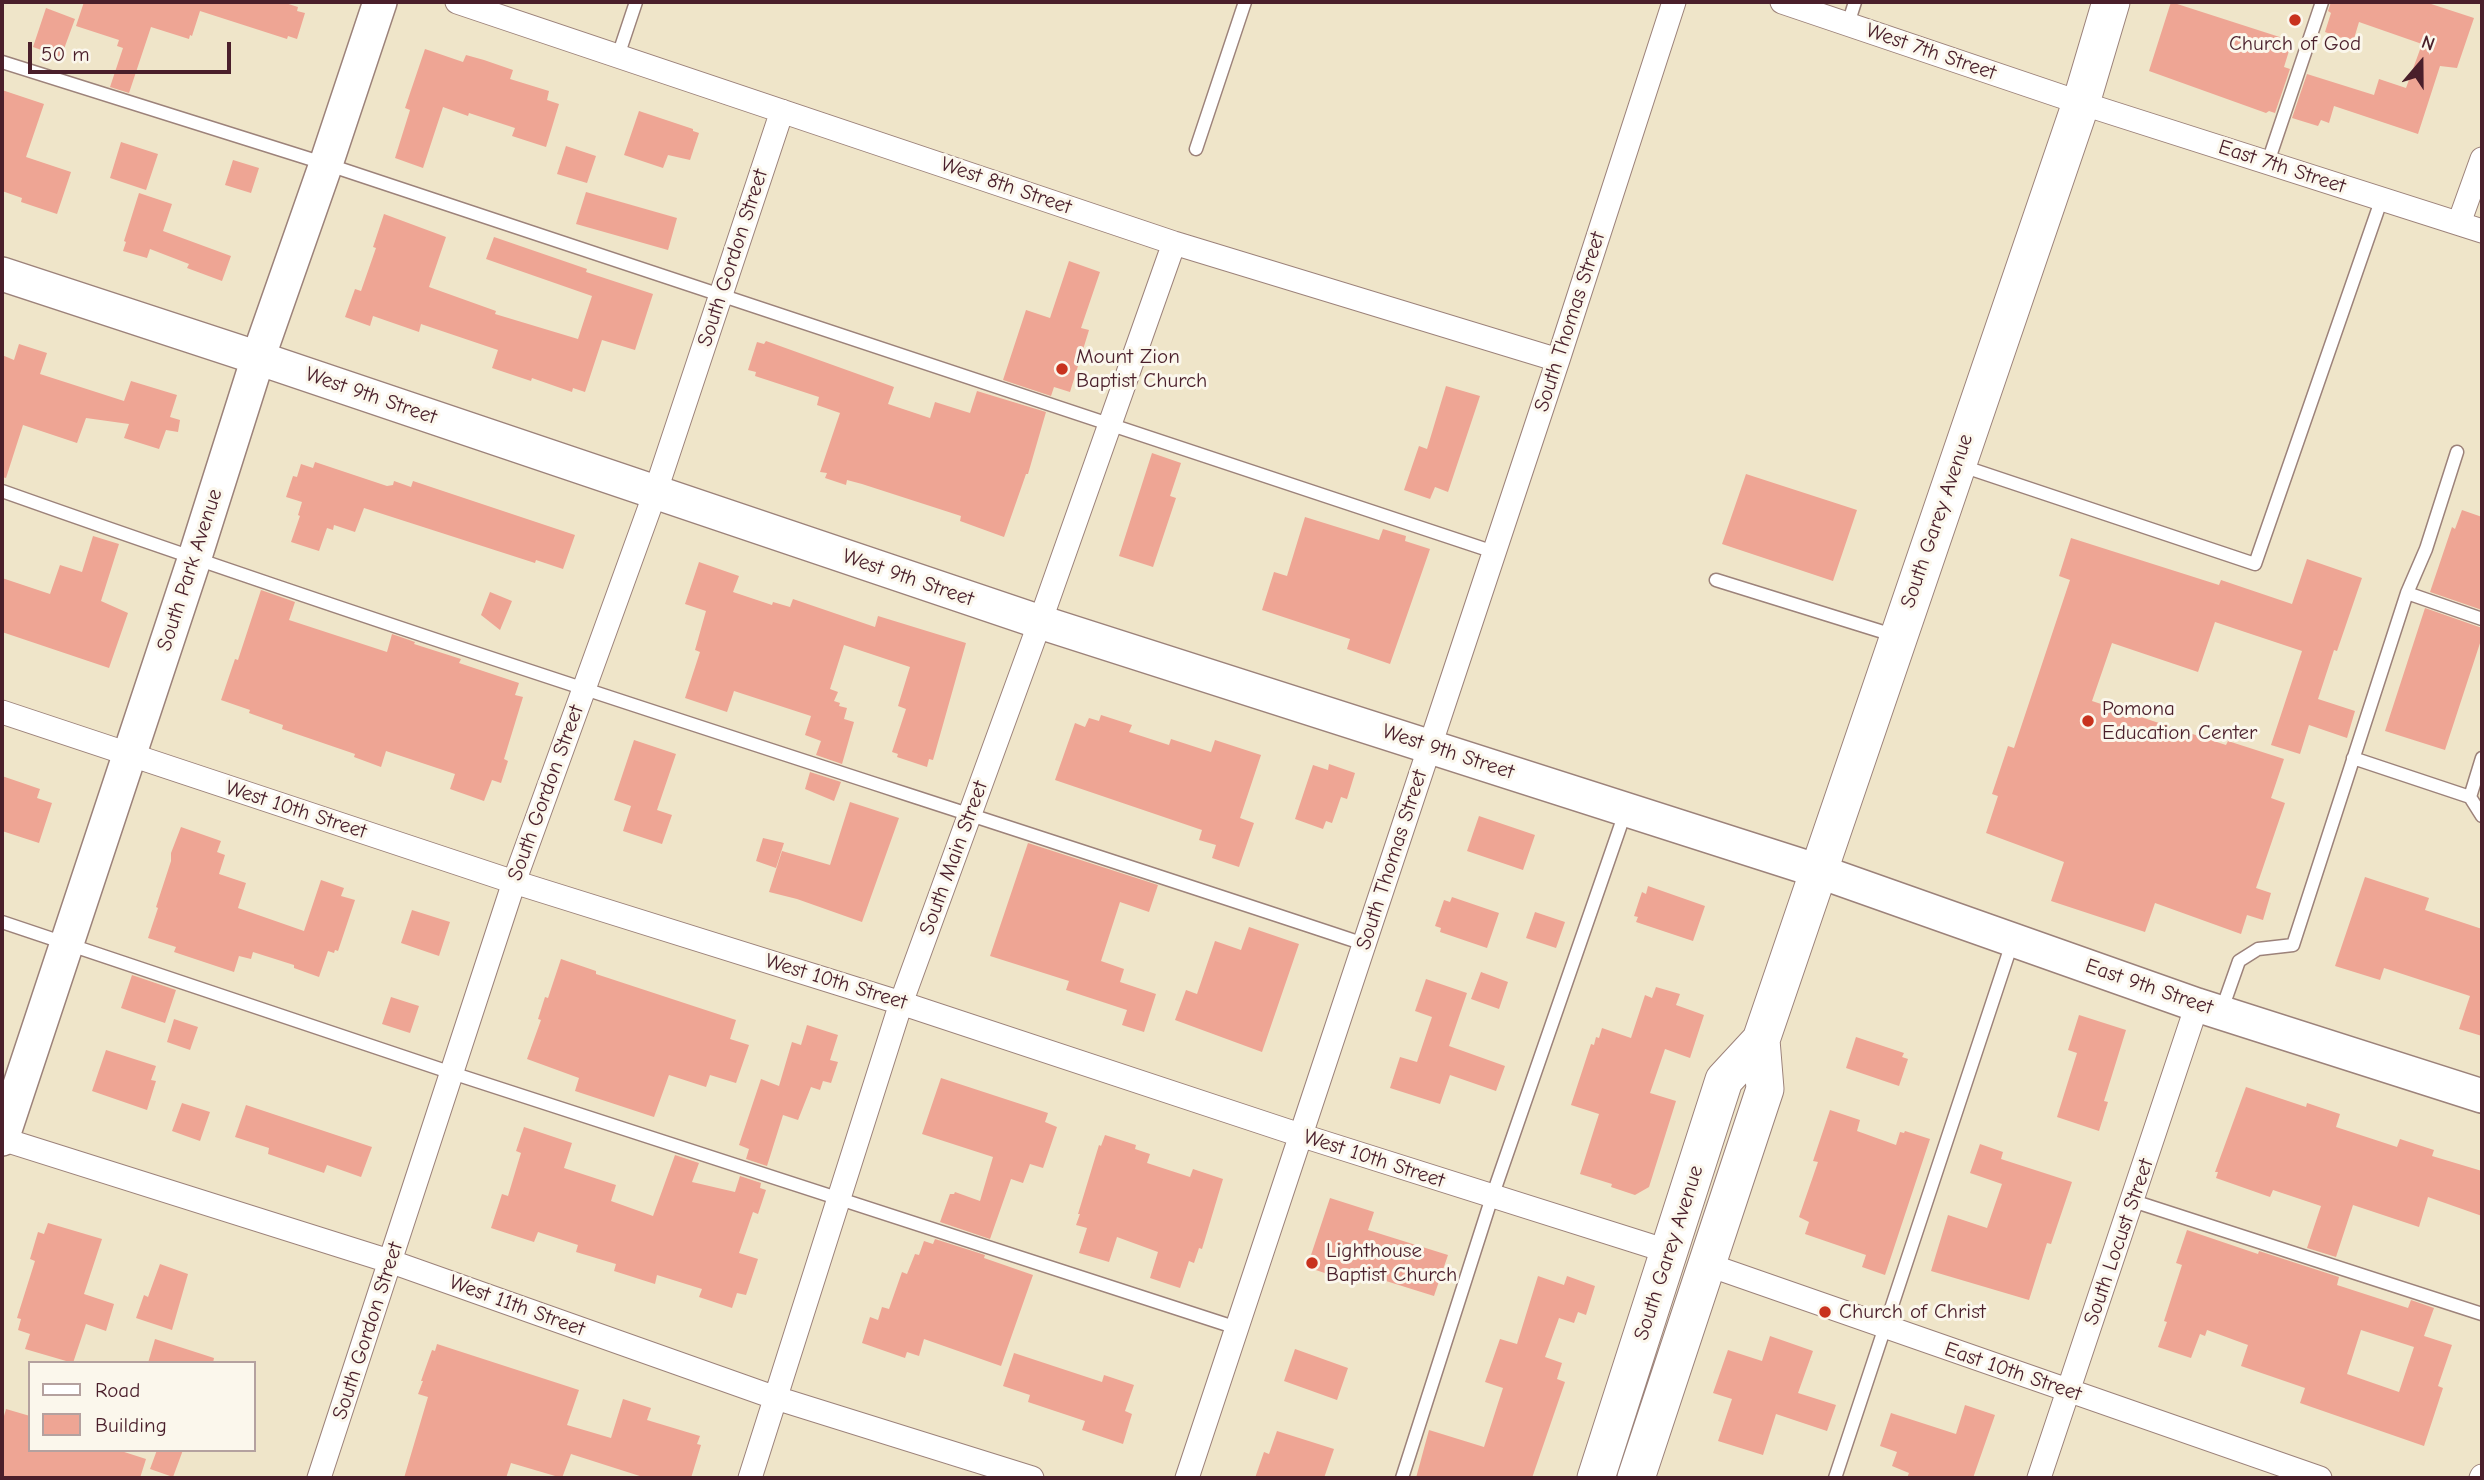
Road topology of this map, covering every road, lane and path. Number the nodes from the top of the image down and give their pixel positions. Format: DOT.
graph roads {
  1 [pos="380,2"];
  2 [pos="457,2"];
  3 [pos="636,2"];
  4 [pos="1245,2"];
  5 [pos="1674,2"];
  6 [pos="1782,2"];
  7 [pos="1854,2"];
  8 [pos="2111,2"];
  9 [pos="2322,2"];
  10 [pos="1848,24"];
  11 [pos="618,55"];
  12 [pos="2,62"];
  13 [pos="2081,103"];
  14 [pos="782,111"];
  15 [pos="1196,149"];
  16 [pos="2482,159"];
  17 [pos="2268,162"];
  18 [pos="326,164"];
  19 [pos="2382,198"];
  20 [pos="2459,223"];
  21 [pos="2482,231"];
  22 [pos="1174,243"];
  23 [pos="2,274"];
  24 [pos="721,296"];
  25 [pos="258,358"];
  26 [pos="1558,360"];
  27 [pos="1111,423"];
  28 [pos="2457,452"];
  29 [pos="1956,465"];
  30 [pos="2,491"];
  31 [pos="655,493"];
  32 [pos="1494,552"];
  33 [pos="194,560"];
  34 [pos="1717,580"];
  35 [pos="2407,593"];
  36 [pos="2482,619"];
  37 [pos="1040,622"];
  38 [pos="1898,637"];
  39 [pos="584,689"];
  40 [pos="2,712"];
  41 [pos="1430,746"];
  42 [pos="130,755"];
  43 [pos="2353,758"];
  44 [pos="2482,758"];
  45 [pos="2470,797"];
  46 [pos="1626,810"];
  47 [pos="970,813"];
  48 [pos="2482,816"];
  49 [pos="1818,871"];
  50 [pos="514,882"];
  51 [pos="2,922"];
  52 [pos="2013,940"];
  53 [pos="67,943"];
  54 [pos="1364,944"];
  55 [pos="901,1003"];
  56 [pos="2209,1009"];
  57 [pos="1761,1040"];
  58 [pos="452,1073"];
  59 [pos="2482,1096"];
  60 [pos="1300,1135"];
  61 [pos="2,1139"];
  62 [pos="1492,1196"];
  63 [pos="840,1198"];
  64 [pos="2133,1201"];
  65 [pos="1670,1252"];
  66 [pos="392,1262"];
  67 [pos="1706,1264"];
  68 [pos="2482,1314"];
  69 [pos="1885,1327"];
  70 [pos="1237,1328"];
  71 [pos="2068,1391"];
  72 [pos="776,1398"];
  73 [pos="977,1470"];
  74 [pos="319,1478"];
  75 [pos="750,1478"];
  76 [pos="1032,1478"];
  77 [pos="1187,1478"];
  78 [pos="1402,1478"];
  79 [pos="1596,1478"];
  80 [pos="1636,1478"];
  81 [pos="1835,1478"];
  82 [pos="2039,1478"];
  83 [pos="2319,1478"];
  1 -- 18 [label="street, South Park Avenue"];
  2 -- 11 [label="street, West 8th Street"];
  3 -- 11 [label="lane"];
  4 -- 15 [label="lane"];
  5 -- 26 [label="street, South Thomas Street"];
  6 -- 10 [label="street, West 7th Street"];
  7 -- 10 [label="lane"];
  8 -- 13 [label="main road, South Garey Avenue"];
  9 -- 17 [label="lane"];
  10 -- 13 [label="street, West 7th Street"];
  11 -- 14 [label="street, West 8th Street"];
  12 -- 18 [label="lane"];
  13 -- 17 [label="street, East 7th Street"];
  13 -- 29 [label="main road, South Garey Avenue"];
  14 -- 22 [label="street, West 8th Street"];
  14 -- 24 [label="street, South Gordon Street"];
  16 -- 20 [label="street"];
  17 -- 19 [label="street, East 7th Street"];
  18 -- 24 [label="lane"];
  18 -- 25 [label="street, South Park Avenue"];
  19 -- 20 [label="street, East 7th Street"];
  19 -- 29 [label="lane"];
  20 -- 21 [label="street, East 7th Street"];
  22 -- 26 [label="street, West 8th Street"];
  22 -- 27 [label="street, South Main Street"];
  23 -- 25 [label="street, West 9th Street"];
  24 -- 27 [label="lane"];
  24 -- 31 [label="street, South Gordon Street"];
  25 -- 31 [label="street, West 9th Street"];
  25 -- 33 [label="street, South Park Avenue"];
  26 -- 32 [label="street, South Thomas Street"];
  27 -- 32 [label="lane"];
  27 -- 37 [label="street, South Main Street"];
  28 -- 35 [label="lane"];
  29 -- 38 [label="main road, South Garey Avenue"];
  30 -- 33 [label="lane"];
  31 -- 37 [label="street, West 9th Street"];
  31 -- 39 [label="street, South Gordon Street"];
  32 -- 41 [label="street, South Thomas Street"];
  33 -- 39 [label="lane"];
  33 -- 42 [label="street, South Park Avenue"];
  34 -- 38 [label="lane"];
  35 -- 36 [label="lane"];
  35 -- 43 [label="lane"];
  37 -- 41 [label="street, West 9th Street"];
  37 -- 47 [label="street, South Main Street"];
  38 -- 49 [label="main road, South Garey Avenue"];
  39 -- 47 [label="lane"];
  39 -- 50 [label="street, South Gordon Street"];
  40 -- 42 [label="street, West 10th Street"];
  41 -- 46 [label="street, West 9th Street"];
  41 -- 54 [label="street, South Thomas Street"];
  42 -- 50 [label="street, West 10th Street"];
  42 -- 53 [label="street, South Park Avenue"];
  43 -- 45 [label="lane"];
  43 -- 56 [label="lane"];
  44 -- 45 [label="lane"];
  45 -- 48 [label="lane"];
  46 -- 49 [label="street, West 9th Street"];
  46 -- 62 [label="lane"];
  47 -- 54 [label="lane"];
  47 -- 55 [label="street, South Main Street"];
  49 -- 52 [label="street, East 9th Street"];
  49 -- 57 [label="main road, South Garey Avenue"];
  50 -- 55 [label="street, West 10th Street"];
  50 -- 58 [label="street, South Gordon Street"];
  51 -- 53 [label="lane"];
  52 -- 56 [label="street, East 9th Street"];
  52 -- 69 [label="lane"];
  53 -- 58 [label="lane"];
  53 -- 61 [label="street, South Park Avenue"];
  54 -- 60 [label="street, South Thomas Street"];
  55 -- 60 [label="street, West 10th Street"];
  55 -- 63 [label="street, South Main Street"];
  56 -- 59 [label="street, East 9th Street"];
  56 -- 64 [label="street, South Locust Street"];
  57 -- 65 [label="main road, South Garey Avenue"];
  57 -- 67 [label="main road, South Garey Avenue"];
  58 -- 63 [label="lane"];
  58 -- 66 [label="street, South Gordon Street"];
  60 -- 62 [label="street, West 10th Street"];
  60 -- 70 [label="street, South Thomas Street"];
  61 -- 66 [label="street, West 11th Street"];
  62 -- 65 [label="street, West 10th Street"];
  62 -- 78 [label="lane"];
  63 -- 70 [label="lane"];
  63 -- 72 [label="street, South Main Street"];
  64 -- 68 [label="lane"];
  64 -- 71 [label="street, South Locust Street"];
  65 -- 79 [label="main road, South Garey Avenue"];
  66 -- 72 [label="street, West 11th Street"];
  66 -- 74 [label="street, South Gordon Street"];
  67 -- 69 [label="street, East 10th Street"];
  67 -- 80 [label="main road, South Garey Avenue"];
  69 -- 71 [label="street, East 10th Street"];
  69 -- 81 [label="lane"];
  70 -- 77 [label="street, South Thomas Street"];
  71 -- 82 [label="street, South Locust Street"];
  71 -- 83 [label="street, East 10th Street"];
  72 -- 73 [label="street, West 11th Street"];
  72 -- 75 [label="street, South Main Street"];
  73 -- 76 [label="street, West 11th Street"];
}
